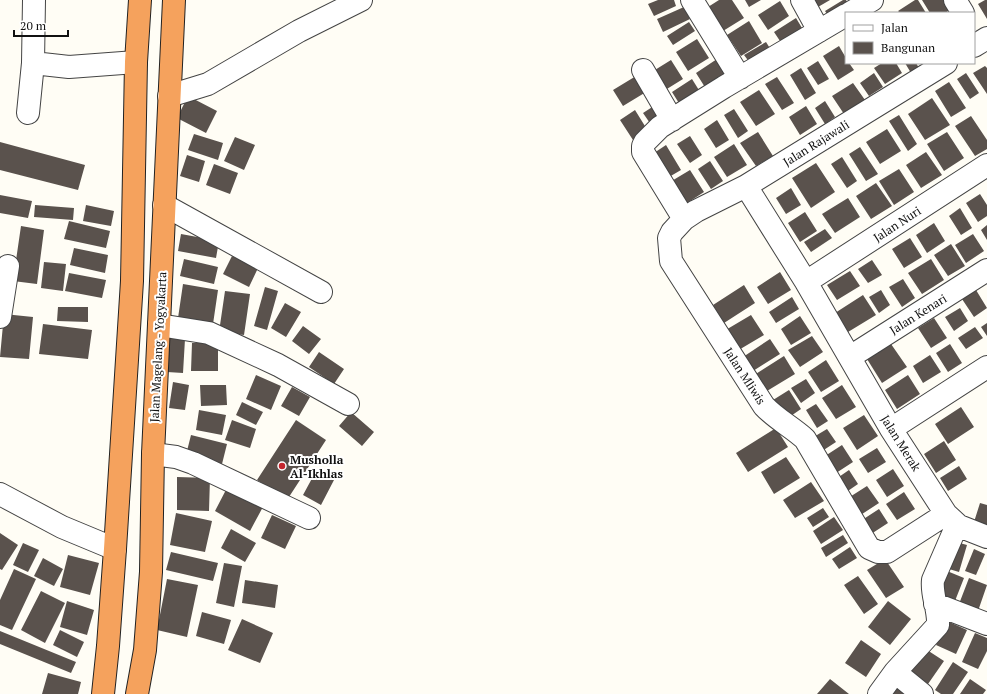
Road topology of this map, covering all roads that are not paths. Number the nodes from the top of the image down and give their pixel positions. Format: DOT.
graph roads {
  1 [pos="34,0"];
  2 [pos="140,0"];
  3 [pos="174,0"];
  4 [pos="361,0"];
  5 [pos="692,0"];
  6 [pos="802,0"];
  7 [pos="872,0"];
  8 [pos="955,0"];
  9 [pos="852,12"];
  10 [pos="962,12"];
  11 [pos="845,17"];
  12 [pos="819,31"];
  13 [pos="136,62"];
  14 [pos="33,63"];
  15 [pos="944,64"];
  16 [pos="643,70"];
  17 [pos="740,78"];
  18 [pos="169,96"];
  19 [pos="28,113"];
  20 [pos="672,120"];
  21 [pos="987,165"];
  22 [pos="746,186"];
  23 [pos="164,205"];
  24 [pos="684,219"];
  25 [pos="8,266"];
  26 [pos="987,270"];
  27 [pos="806,282"];
  28 [pos="321,292"];
  29 [pos="0,316"];
  30 [pos="159,325"];
  31 [pos="850,357"];
  32 [pos="987,367"];
  33 [pos="348,404"];
  34 [pos="891,429"];
  35 [pos="153,454"];
  36 [pos="0,494"];
  37 [pos="309,518"];
  38 [pos="953,520"];
  39 [pos="987,537"];
  40 [pos="115,549"];
  41 [pos="935,604"];
  42 [pos="987,624"];
  43 [pos="896,672"];
  44 [pos="103,694"];
  45 [pos="137,694"];
  46 [pos="879,694"];
  47 [pos="922,694"];
  1 -- 14 [label="street"];
  2 -- 13 [label="highway"];
  3 -- 18 [label="highway, Jalan Magelang - Yogyakarta"];
  4 -- 18 [label="street"];
  5 -- 17 [label="street"];
  6 -- 12 [label="street"];
  7 -- 9 [label="street"];
  8 -- 10 [label="street"];
  11 -- 12 [label="street"];
  12 -- 17 [label="street"];
  13 -- 14 [label="street"];
  13 -- 40 [label="highway"];
  14 -- 19 [label="street"];
  15 -- 22 [label="street, Jalan Rajawali"];
  16 -- 20 [label="street"];
  17 -- 20 [label="street"];
  18 -- 23 [label="highway, Jalan Magelang - Yogyakarta"];
  20 -- 24 [label="street"];
  21 -- 27 [label="street, Jalan Nuri"];
  22 -- 24 [label="street, Jalan Rajawali"];
  22 -- 27 [label="street, Jalan Merak"];
  23 -- 28 [label="street"];
  23 -- 30 [label="highway, Jalan Magelang - Yogyakarta"];
  24 -- 38 [label="street, Jalan Mliwis"];
  25 -- 29 [label="street"];
  26 -- 31 [label="street, Jalan Kenari"];
  27 -- 31 [label="street, Jalan Merak"];
  30 -- 33 [label="street"];
  30 -- 35 [label="highway, Jalan Magelang - Yogyakarta"];
  31 -- 34 [label="street, Jalan Merak"];
  32 -- 34 [label="street"];
  34 -- 38 [label="street, Jalan Merak"];
  35 -- 37 [label="street"];
  35 -- 45 [label="highway, Jalan Magelang - Yogyakarta"];
  36 -- 40 [label="street"];
  38 -- 39 [label="street"];
  38 -- 41 [label="street"];
  40 -- 44 [label="highway"];
  41 -- 42 [label="street"];
  41 -- 43 [label="street"];
  43 -- 46 [label="street"];
  43 -- 47 [label="street"];
}
